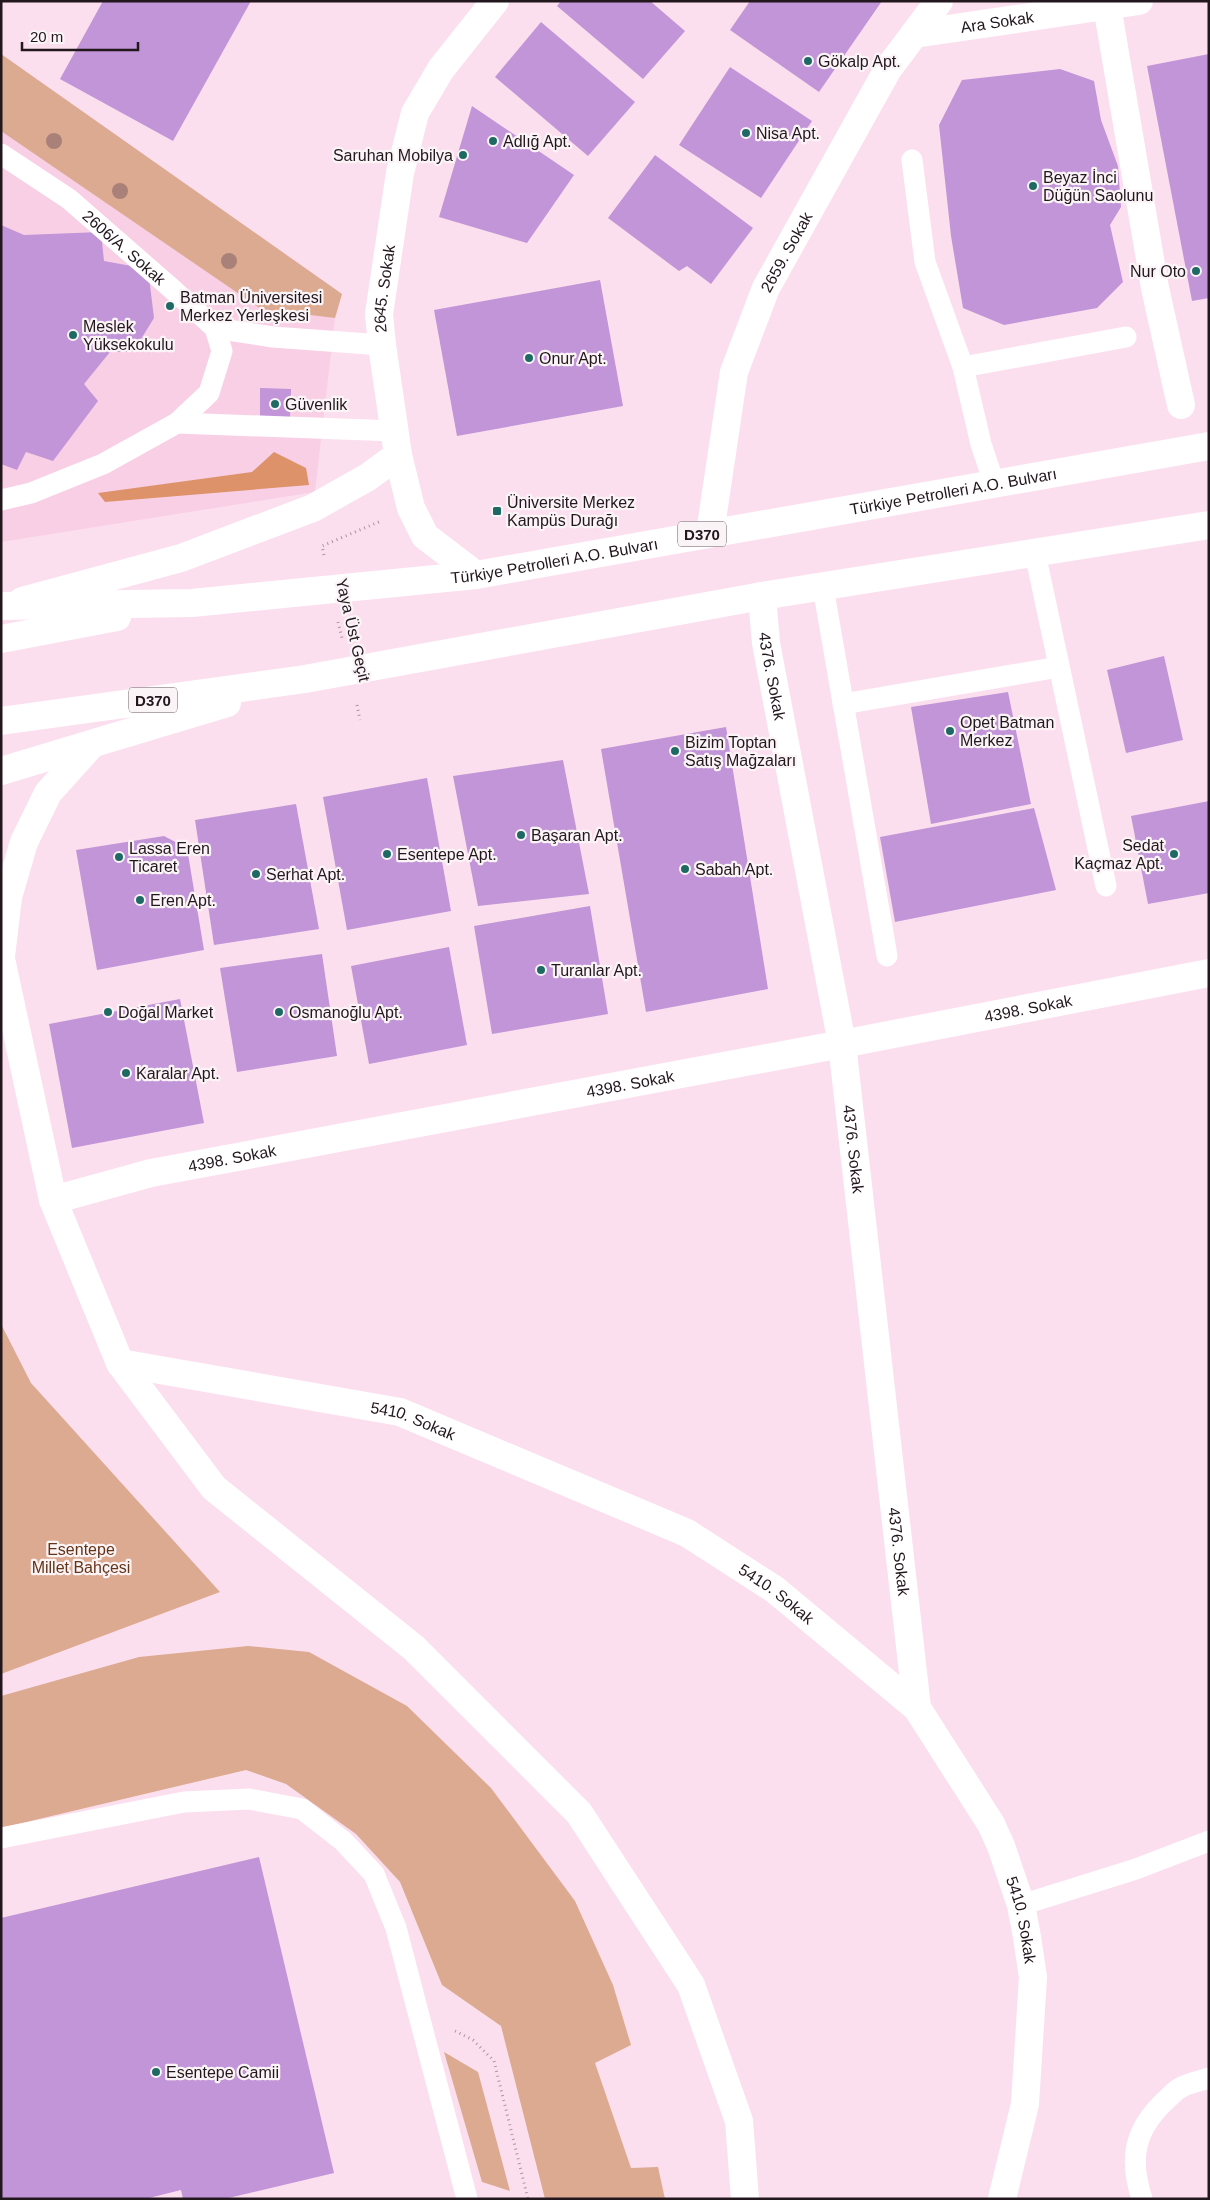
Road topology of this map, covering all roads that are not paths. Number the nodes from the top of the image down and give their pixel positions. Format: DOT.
graph roads {
  1 [pos="495,1"];
  2 [pos="1139,1"];
  3 [pos="934,3"];
  4 [pos="1107,6"];
  5 [pos="914,34"];
  6 [pos="1,154"];
  7 [pos="912,160"];
  8 [pos="215,328"];
  9 [pos="1126,337"];
  10 [pos="382,345"];
  11 [pos="963,367"];
  12 [pos="1181,405"];
  13 [pos="177,423"];
  14 [pos="396,443"];
  15 [pos="1209,446"];
  16 [pos="994,483"];
  17 [pos="1,500"];
  18 [pos="1209,525"];
  19 [pos="710,533"];
  20 [pos="1035,553"];
  21 [pos="476,575"];
  22 [pos="822,587"];
  23 [pos="762,596"];
  24 [pos="192,603"];
  25 [pos="2,606"];
  26 [pos="1,639"];
  27 [pos="1059,667"];
  28 [pos="305,679"];
  29 [pos="843,704"];
  30 [pos="1,721"];
  31 [pos="92,744"];
  32 [pos="1,771"];
  33 [pos="1106,886"];
  34 [pos="887,956"];
  35 [pos="1,957"];
  36 [pos="1209,973"];
  37 [pos="842,1044"];
  38 [pos="53,1200"];
  39 [pos="120,1363"];
  40 [pos="917,1708"];
  41 [pos="1,1838"];
  42 [pos="1209,1842"];
  43 [pos="1021,1905"];
  44 [pos="1209,2078"];
  45 [pos="467,2199"];
  46 [pos="745,2199"];
  47 [pos="1002,2199"];
  48 [pos="1142,2199"];
  1 -- 10 [label="main road, 2645. Sokak"];
  2 -- 4 [label="main road, Ara Sokak"];
  3 -- 5 [label="main road, 2659. Sokak"];
  4 -- 5 [label="main road, Ara Sokak"];
  4 -- 12 [label="main road"];
  5 -- 19 [label="main road, 2659. Sokak"];
  6 -- 8 [label="lane, 2606/A. Sokak"];
  7 -- 11 [label="lane"];
  8 -- 10 [label="lane"];
  8 -- 13 [label="lane"];
  9 -- 11 [label="lane"];
  10 -- 14 [label="main road, 2645. Sokak"];
  11 -- 16 [label="lane"];
  13 -- 14 [label="lane"];
  13 -- 17 [label="lane"];
  14 -- 21 [label="main road, 2645. Sokak"];
  14 -- 25 [label="main road"];
  15 -- 16 [label="main road, Türkiye Petrolleri A.O. Bulvarı / D370"];
  16 -- 19 [label="main road, Türkiye Petrolleri A.O. Bulvarı / D370"];
  18 -- 20 [label="main road, D370"];
  19 -- 21 [label="main road, Türkiye Petrolleri A.O. Bulvarı / D370"];
  20 -- 22 [label="main road, D370"];
  20 -- 27 [label="lane"];
  21 -- 24 [label="main road, Türkiye Petrolleri A.O. Bulvarı / D370"];
  22 -- 23 [label="main road, D370"];
  22 -- 29 [label="lane"];
  23 -- 28 [label="main road, D370"];
  23 -- 37 [label="main road, 4376. Sokak"];
  24 -- 25 [label="main road, Türkiye Petrolleri A.O. Bulvarı"];
  24 -- 26 [label="main road, Türkiye Petrolleri A.O. Bulvarı / D370"];
  27 -- 29 [label="lane"];
  27 -- 33 [label="lane"];
  28 -- 30 [label="main road, D370"];
  28 -- 31 [label="main road"];
  29 -- 34 [label="lane"];
  31 -- 32 [label="main road"];
  31 -- 35 [label="main road"];
  35 -- 38 [label="main road"];
  36 -- 37 [label="main road, 4398. Sokak"];
  37 -- 38 [label="main road, 4398. Sokak"];
  37 -- 40 [label="main road, 4376. Sokak"];
  38 -- 39 [label="main road"];
  39 -- 40 [label="main road, 5410. Sokak"];
  39 -- 46 [label="main road"];
  40 -- 43 [label="main road, 5410. Sokak"];
  41 -- 45 [label="lane"];
  42 -- 43 [label="lane"];
  43 -- 47 [label="main road, 5410. Sokak"];
  44 -- 48 [label="lane"];
}
